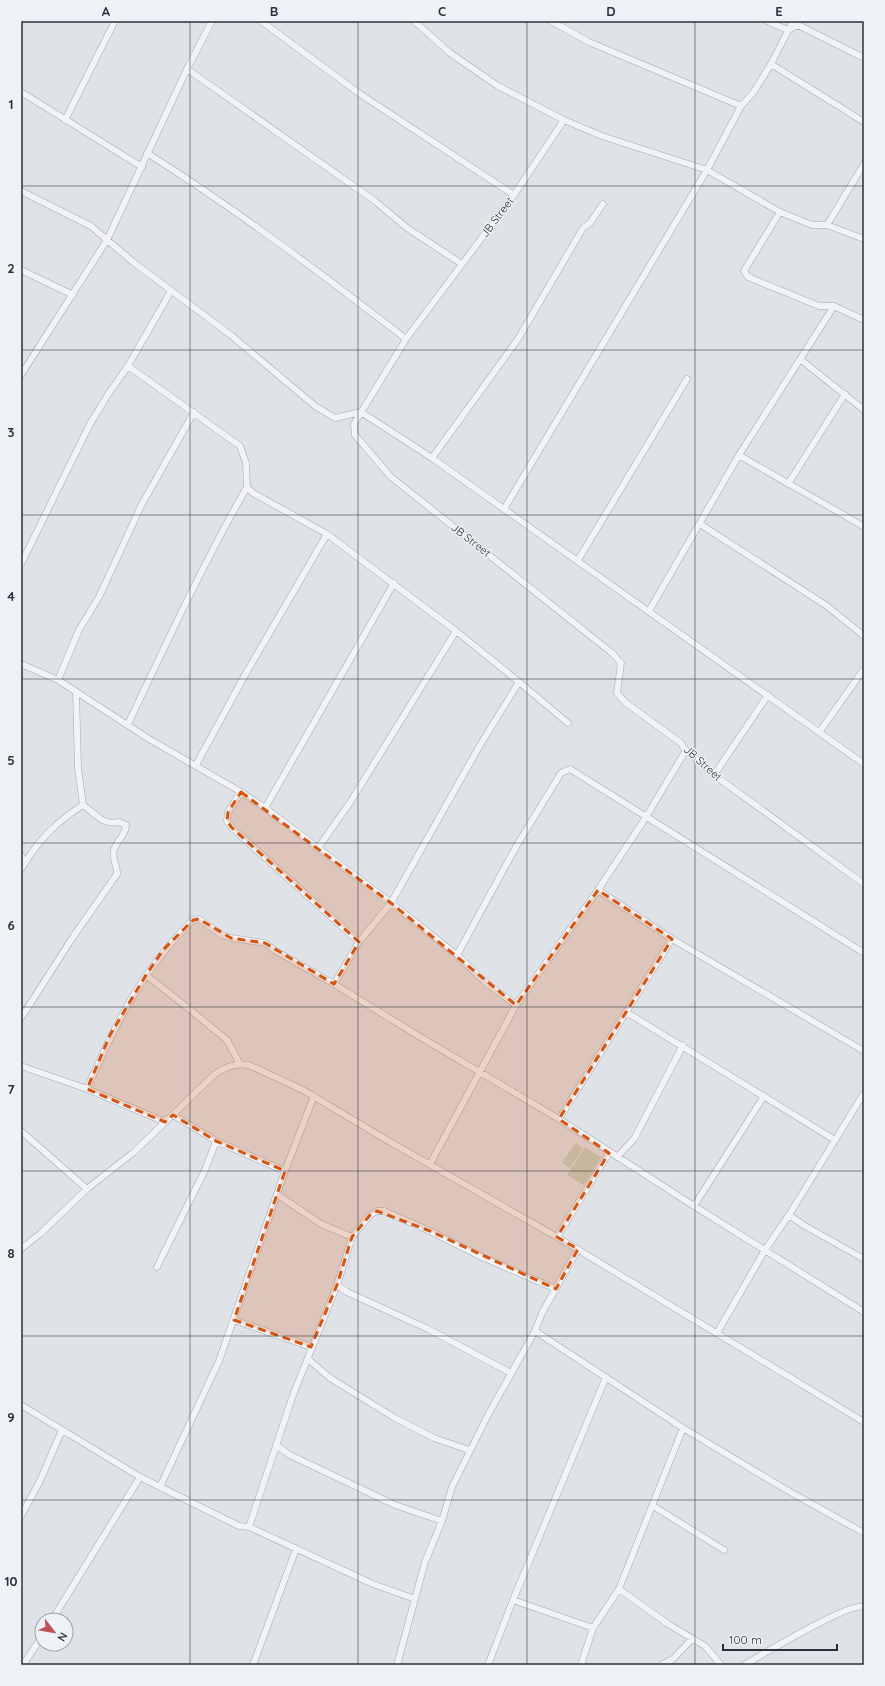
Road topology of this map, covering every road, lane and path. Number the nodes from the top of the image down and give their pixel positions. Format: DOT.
graph roads {
  1 [pos="115,21"];
  2 [pos="212,21"];
  3 [pos="261,21"];
  4 [pos="414,21"];
  5 [pos="551,21"];
  6 [pos="767,21"];
  7 [pos="793,21"];
  8 [pos="788,30"];
  9 [pos="864,58"];
  10 [pos="771,64"];
  11 [pos="187,69"];
  12 [pos="21,92"];
  13 [pos="741,106"];
  14 [pos="65,120"];
  15 [pos="564,120"];
  16 [pos="864,122"];
  17 [pos="148,153"];
  18 [pos="864,164"];
  19 [pos="142,167"];
  20 [pos="707,170"];
  21 [pos="21,191"];
  22 [pos="514,195"];
  23 [pos="603,204"];
  24 [pos="780,212"];
  25 [pos="827,225"];
  26 [pos="864,238"];
  27 [pos="107,240"];
  28 [pos="462,264"];
  29 [pos="21,270"];
  30 [pos="171,291"];
  31 [pos="73,295"];
  32 [pos="834,306"];
  33 [pos="864,320"];
  34 [pos="406,340"];
  35 [pos="800,359"];
  36 [pos="128,366"];
  37 [pos="21,374"];
  38 [pos="687,379"];
  39 [pos="845,394"];
  40 [pos="864,410"];
  41 [pos="194,412"];
  42 [pos="361,412"];
  43 [pos="739,455"];
  44 [pos="432,458"];
  45 [pos="788,484"];
  46 [pos="247,487"];
  47 [pos="504,509"];
  48 [pos="700,524"];
  49 [pos="864,528"];
  50 [pos="327,534"];
  51 [pos="578,560"];
  52 [pos="21,564"];
  53 [pos="394,583"];
  54 [pos="649,611"];
  55 [pos="456,631"];
  56 [pos="864,636"];
  57 [pos="21,664"];
  58 [pos="864,670"];
  59 [pos="58,680"];
  60 [pos="519,682"];
  61 [pos="76,692"];
  62 [pos="768,695"];
  63 [pos="568,723"];
  64 [pos="128,724"];
  65 [pos="820,731"];
  66 [pos="686,750"];
  67 [pos="864,764"];
  68 [pos="196,765"];
  69 [pos="714,775"];
  70 [pos="241,792"];
  71 [pos="83,805"];
  72 [pos="265,808"];
  73 [pos="646,817"];
  74 [pos="318,848"];
  75 [pos="21,855"];
  76 [pos="25,863"];
  77 [pos="21,869"];
  78 [pos="864,884"];
  79 [pos="598,890"];
  80 [pos="391,903"];
  81 [pos="672,939"];
  82 [pos="359,942"];
  83 [pos="864,953"];
  84 [pos="457,955"];
  85 [pos="146,975"];
  86 [pos="334,984"];
  87 [pos="516,1005"];
  88 [pos="626,1012"];
  89 [pos="21,1018"];
  90 [pos="682,1045"];
  91 [pos="864,1051"];
  92 [pos="240,1064"];
  93 [pos="21,1066"];
  94 [pos="480,1070"];
  95 [pos="87,1089"];
  96 [pos="864,1092"];
  97 [pos="314,1096"];
  98 [pos="764,1096"];
  99 [pos="173,1115"];
  100 [pos="559,1119"];
  101 [pos="165,1122"];
  102 [pos="21,1131"];
  103 [pos="835,1140"];
  104 [pos="216,1141"];
  105 [pos="609,1153"];
  106 [pos="617,1157"];
  107 [pos="430,1164"];
  108 [pos="285,1171"];
  109 [pos="87,1189"];
  110 [pos="278,1195"];
  111 [pos="694,1206"];
  112 [pos="789,1215"];
  113 [pos="352,1237"];
  114 [pos="557,1237"];
  115 [pos="21,1249"];
  116 [pos="578,1249"];
  117 [pos="765,1250"];
  118 [pos="864,1259"];
  119 [pos="157,1267"];
  120 [pos="337,1285"];
  121 [pos="556,1289"];
  122 [pos="864,1312"];
  123 [pos="234,1320"];
  124 [pos="535,1331"];
  125 [pos="717,1333"];
  126 [pos="311,1347"];
  127 [pos="308,1359"];
  128 [pos="511,1372"];
  129 [pos="606,1378"];
  130 [pos="21,1405"];
  131 [pos="864,1422"];
  132 [pos="683,1428"];
  133 [pos="62,1430"];
  134 [pos="276,1445"];
  135 [pos="469,1450"];
  136 [pos="140,1477"];
  137 [pos="160,1487"];
  138 [pos="652,1506"];
  139 [pos="21,1516"];
  140 [pos="442,1521"];
  141 [pos="249,1527"];
  142 [pos="864,1533"];
  143 [pos="296,1549"];
  144 [pos="724,1550"];
  145 [pos="619,1589"];
  146 [pos="415,1599"];
  147 [pos="513,1600"];
  148 [pos="864,1607"];
  149 [pos="57,1612"];
  150 [pos="593,1628"];
  151 [pos="692,1639"];
  152 [pos="34,1649"];
  153 [pos="24,1665"];
  154 [pos="253,1665"];
  155 [pos="397,1665"];
  156 [pos="488,1665"];
  157 [pos="581,1665"];
  158 [pos="662,1665"];
  159 [pos="721,1665"];
  160 [pos="744,1665"];
  1 -- 14 [label="street"];
  2 -- 11 [label="street"];
  3 -- 22 [label="street"];
  4 -- 15 [label="street"];
  5 -- 13 [label="street"];
  6 -- 8 [label="street"];
  7 -- 8 [label="street"];
  8 -- 9 [label="street"];
  8 -- 10 [label="street"];
  10 -- 13 [label="street"];
  10 -- 16 [label="street"];
  11 -- 17 [label="street"];
  11 -- 28 [label="street"];
  12 -- 14 [label="street"];
  13 -- 20 [label="street"];
  14 -- 19 [label="street"];
  15 -- 20 [label="street"];
  15 -- 22 [label="street, JB Street"];
  17 -- 19 [label="street"];
  17 -- 34 [label="street"];
  18 -- 25 [label="street"];
  19 -- 27 [label="street"];
  20 -- 24 [label="street"];
  20 -- 47 [label="street"];
  21 -- 27 [label="street"];
  22 -- 28 [label="street, JB Street"];
  23 -- 44 [label="street"];
  24 -- 25 [label="street"];
  24 -- 32 [label="street"];
  25 -- 26 [label="street"];
  27 -- 30 [label="street"];
  27 -- 31 [label="street"];
  28 -- 34 [label="street, JB Street"];
  29 -- 31 [label="street"];
  30 -- 36 [label="street"];
  30 -- 42 [label="street"];
  31 -- 37 [label="street"];
  32 -- 33 [label="street"];
  32 -- 35 [label="street"];
  34 -- 42 [label="street, JB Street"];
  35 -- 39 [label="street"];
  35 -- 43 [label="street"];
  36 -- 41 [label="street"];
  36 -- 52 [label="street"];
  38 -- 51 [label="street"];
  39 -- 40 [label="street"];
  39 -- 45 [label="street"];
  41 -- 46 [label="street"];
  41 -- 59 [label="street"];
  42 -- 44 [label="street"];
  42 -- 66 [label="street, JB Street"];
  43 -- 45 [label="street"];
  43 -- 48 [label="street"];
  44 -- 47 [label="street"];
  45 -- 49 [label="street"];
  46 -- 50 [label="street"];
  46 -- 64 [label="street"];
  47 -- 51 [label="street"];
  48 -- 54 [label="street"];
  48 -- 56 [label="street"];
  50 -- 53 [label="street"];
  50 -- 68 [label="street"];
  51 -- 54 [label="street"];
  53 -- 55 [label="street"];
  53 -- 72 [label="street"];
  54 -- 62 [label="street"];
  55 -- 60 [label="street"];
  55 -- 74 [label="street"];
  57 -- 59 [label="street"];
  58 -- 65 [label="street"];
  59 -- 61 [label="street"];
  60 -- 63 [label="street"];
  60 -- 80 [label="street"];
  61 -- 64 [label="street"];
  61 -- 71 [label="street"];
  62 -- 65 [label="street"];
  62 -- 69 [label="street"];
  64 -- 68 [label="street"];
  65 -- 67 [label="street"];
  66 -- 69 [label="street, JB Street"];
  66 -- 73 [label="street"];
  68 -- 70 [label="street"];
  69 -- 78 [label="street, JB Street"];
  70 -- 72 [label="street"];
  70 -- 82 [label="street"];
  71 -- 76 [label="street"];
  71 -- 89 [label="street"];
  72 -- 74 [label="street"];
  73 -- 79 [label="street"];
  73 -- 83 [label="street"];
  73 -- 84 [label="street"];
  74 -- 80 [label="street"];
  75 -- 76 [label="street"];
  76 -- 77 [label="street"];
  79 -- 81 [label="street"];
  79 -- 87 [label="street"];
  80 -- 82 [label="street"];
  80 -- 84 [label="street"];
  81 -- 88 [label="street"];
  81 -- 91 [label="street"];
  82 -- 86 [label="street"];
  84 -- 87 [label="street"];
  85 -- 86 [label="street"];
  85 -- 92 [label="street"];
  85 -- 95 [label="street"];
  86 -- 94 [label="street"];
  87 -- 94 [label="street"];
  88 -- 90 [label="street"];
  88 -- 100 [label="street"];
  90 -- 98 [label="street"];
  90 -- 106 [label="street"];
  92 -- 97 [label="street"];
  92 -- 99 [label="street"];
  93 -- 95 [label="street"];
  94 -- 100 [label="street"];
  94 -- 107 [label="street"];
  95 -- 101 [label="street"];
  96 -- 103 [label="street"];
  97 -- 107 [label="street"];
  97 -- 108 [label="street"];
  98 -- 103 [label="street"];
  98 -- 111 [label="street"];
  99 -- 101 [label="street"];
  99 -- 104 [label="street"];
  100 -- 105 [label="street"];
  101 -- 109 [label="street"];
  102 -- 109 [label="street"];
  103 -- 112 [label="street"];
  104 -- 108 [label="street"];
  104 -- 119 [label="street"];
  105 -- 106 [label="street"];
  105 -- 114 [label="street"];
  106 -- 111 [label="street"];
  107 -- 114 [label="street"];
  108 -- 110 [label="street"];
  109 -- 115 [label="street"];
  110 -- 113 [label="street"];
  110 -- 123 [label="street"];
  111 -- 117 [label="street"];
  112 -- 117 [label="street"];
  112 -- 118 [label="street"];
  113 -- 120 [label="street"];
  113 -- 121 [label="street"];
  114 -- 116 [label="street"];
  116 -- 121 [label="street"];
  116 -- 125 [label="street"];
  117 -- 122 [label="street"];
  117 -- 125 [label="street"];
  120 -- 126 [label="street"];
  120 -- 128 [label="street"];
  121 -- 124 [label="street"];
  123 -- 126 [label="street"];
  123 -- 137 [label="street"];
  124 -- 128 [label="street"];
  124 -- 129 [label="street"];
  125 -- 131 [label="street"];
  126 -- 127 [label="street"];
  127 -- 134 [label="street"];
  127 -- 135 [label="street"];
  128 -- 135 [label="street"];
  129 -- 132 [label="street"];
  129 -- 147 [label="street"];
  130 -- 133 [label="street"];
  132 -- 138 [label="street"];
  132 -- 142 [label="street"];
  133 -- 136 [label="street"];
  133 -- 139 [label="street"];
  134 -- 140 [label="street"];
  134 -- 141 [label="street"];
  135 -- 140 [label="street"];
  136 -- 137 [label="street"];
  136 -- 149 [label="street"];
  137 -- 141 [label="street"];
  138 -- 144 [label="street"];
  138 -- 145 [label="street"];
  140 -- 146 [label="street"];
  141 -- 143 [label="street"];
  143 -- 146 [label="street"];
  143 -- 154 [label="street"];
  145 -- 150 [label="street"];
  145 -- 151 [label="street"];
  146 -- 155 [label="street"];
  147 -- 150 [label="street"];
  147 -- 156 [label="street"];
  148 -- 160 [label="street"];
  150 -- 157 [label="street"];
  151 -- 158 [label="street"];
  151 -- 159 [label="street"];
  152 -- 153 [label="street"];
}
